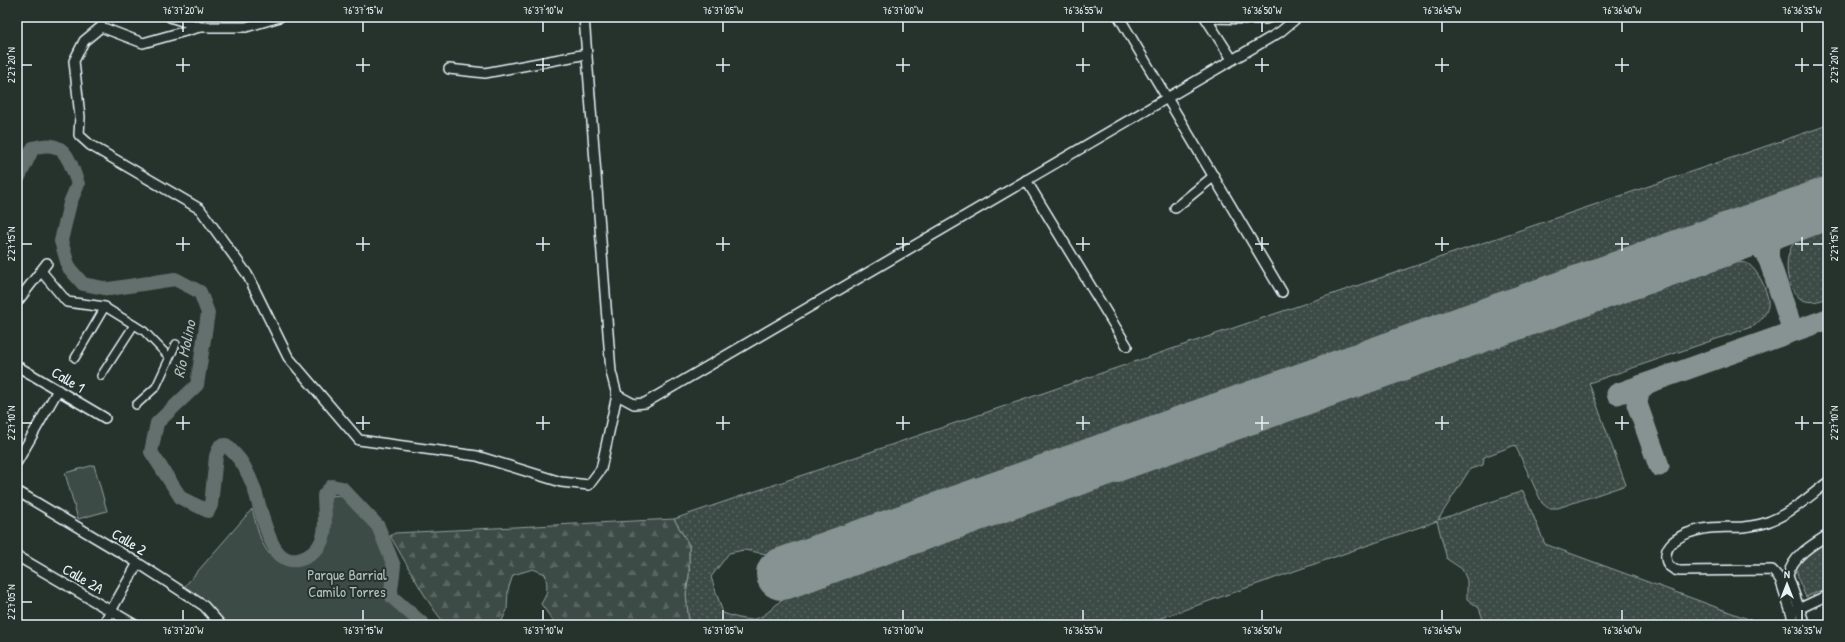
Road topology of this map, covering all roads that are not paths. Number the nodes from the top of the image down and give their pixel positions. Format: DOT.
graph roads {
  1 [pos="170,17"];
  2 [pos="280,17"];
  3 [pos="584,17"];
  4 [pos="1119,17"];
  5 [pos="1271,17"];
  6 [pos="1298,17"];
  7 [pos="1206,18"];
  8 [pos="200,28"];
  9 [pos="587,54"];
  10 [pos="1232,59"];
  11 [pos="449,69"];
  12 [pos="1168,97"];
  13 [pos="1214,176"];
  14 [pos="1026,180"];
  15 [pos="1175,208"];
  16 [pos="1282,292"];
  17 [pos="17,302"];
  18 [pos="106,307"];
  19 [pos="134,325"];
  20 [pos="176,344"];
  21 [pos="1126,346"];
  22 [pos="169,357"];
  23 [pos="75,358"];
  24 [pos="17,366"];
  25 [pos="101,376"];
  26 [pos="58,390"];
  27 [pos="617,395"];
  28 [pos="136,405"];
  29 [pos="105,418"];
  30 [pos="17,461"];
  31 [pos="1828,482"];
  32 [pos="17,491"];
  33 [pos="1828,534"];
  34 [pos="17,556"];
  35 [pos="138,563"];
  36 [pos="1828,596"];
  37 [pos="1795,610"];
  38 [pos="111,611"];
  39 [pos="103,625"];
  40 [pos="136,625"];
  41 [pos="221,625"];
  42 [pos="1795,625"];
  43 [pos="1805,625"];
  1 -- 8 [label="street"];
  2 -- 8 [label="street"];
  3 -- 9 [label="street"];
  4 -- 12 [label="street"];
  5 -- 7 [label="street"];
  6 -- 10 [label="street"];
  7 -- 10 [label="street"];
  8 -- 27 [label="street"];
  9 -- 11 [label="street"];
  9 -- 27 [label="street"];
  10 -- 12 [label="street"];
  12 -- 13 [label="street"];
  12 -- 14 [label="street"];
  13 -- 15 [label="street"];
  13 -- 16 [label="street"];
  14 -- 21 [label="street"];
  14 -- 27 [label="street"];
  17 -- 18 [label="street"];
  18 -- 19 [label="street"];
  18 -- 23 [label="street"];
  19 -- 22 [label="street"];
  19 -- 25 [label="street"];
  20 -- 22 [label="street"];
  22 -- 28 [label="street"];
  24 -- 26 [label="street, Calle 1"];
  26 -- 29 [label="street, Calle 1"];
  26 -- 30 [label="street"];
  31 -- 37 [label="street"];
  32 -- 35 [label="street, Calle 2"];
  33 -- 37 [label="street"];
  34 -- 38 [label="street, Calle 2A"];
  35 -- 38 [label="street"];
  35 -- 41 [label="street, Calle 2"];
  36 -- 37 [label="street"];
  37 -- 42 [label="street"];
  37 -- 43 [label="street"];
  38 -- 39 [label="street"];
  38 -- 40 [label="street, Calle 2A"];
}
